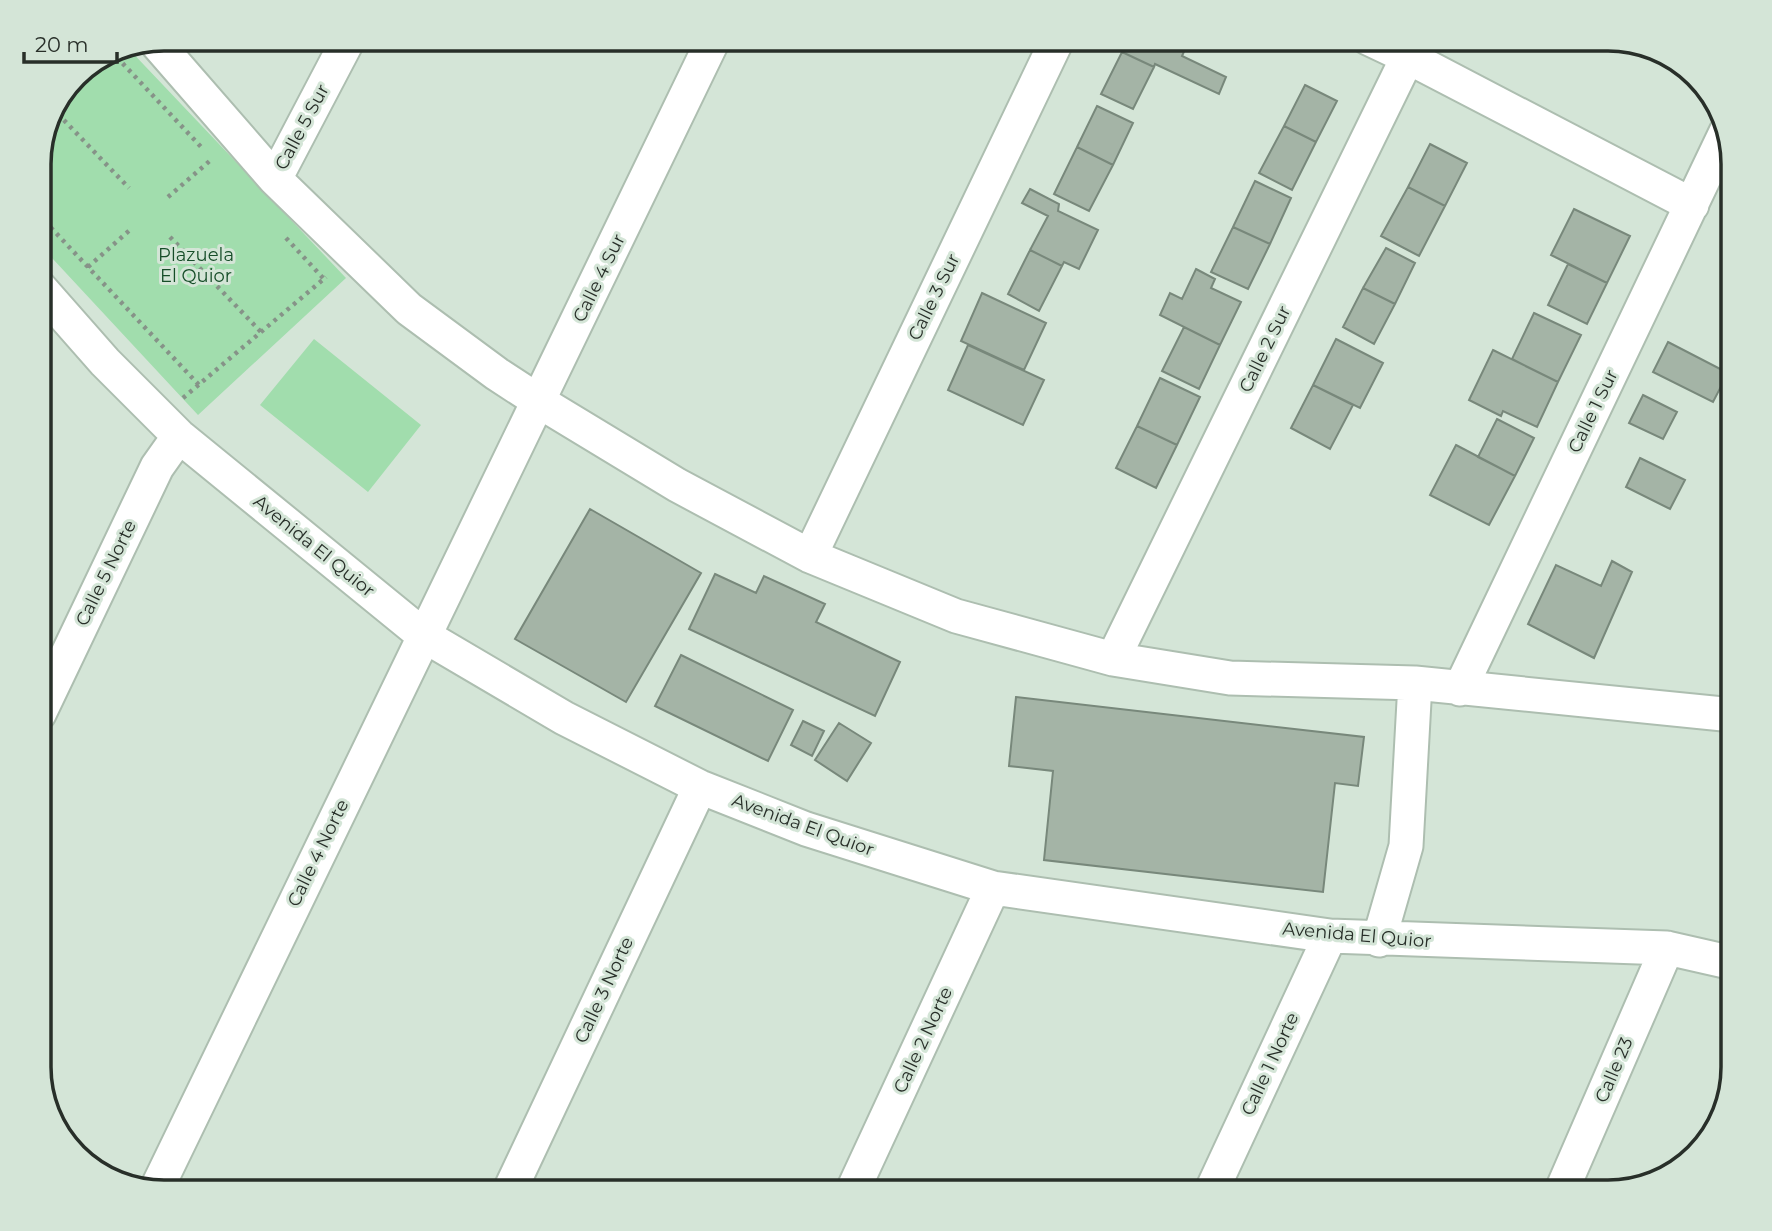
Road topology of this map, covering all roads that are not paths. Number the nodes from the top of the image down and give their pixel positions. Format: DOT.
graph roads {
  1 [pos="164,51"];
  2 [pos="342,51"];
  3 [pos="708,51"];
  4 [pos="1052,51"];
  5 [pos="1412,51"];
  6 [pos="1418,51"];
  7 [pos="1719,146"];
  8 [pos="275,179"];
  9 [pos="1692,205"];
  10 [pos="51,301"];
  11 [pos="540,402"];
  12 [pos="170,426"];
  13 [pos="484,517"];
  14 [pos="810,556"];
  15 [pos="423,635"];
  16 [pos="1113,659"];
  17 [pos="1415,683"];
  18 [pos="51,689"];
  19 [pos="1460,689"];
  20 [pos="1721,714"];
  21 [pos="700,787"];
  22 [pos="993,888"];
  23 [pos="1330,936"];
  24 [pos="1379,940"];
  25 [pos="1667,948"];
  26 [pos="1721,960"];
  27 [pos="161,1180"];
  28 [pos="515,1180"];
  29 [pos="858,1180"];
  30 [pos="1217,1180"];
  31 [pos="1566,1180"];
  1 -- 8 [label="street"];
  2 -- 8 [label="street, Calle 5 Sur"];
  3 -- 11 [label="street, Calle 4 Sur"];
  4 -- 14 [label="street, Calle 3 Sur"];
  5 -- 16 [label="street, Calle 2 Sur"];
  6 -- 9 [label="street"];
  7 -- 9 [label="street, Calle 1 Sur"];
  8 -- 11 [label="street"];
  9 -- 19 [label="street, Calle 1 Sur"];
  10 -- 12 [label="street, Avenida El Quior"];
  11 -- 13 [label="street, Calle 4 Sur"];
  11 -- 14 [label="street"];
  12 -- 15 [label="street, Avenida El Quior"];
  12 -- 18 [label="street, Calle 5 Norte"];
  13 -- 15 [label="street, Calle 4 Norte"];
  14 -- 16 [label="street"];
  15 -- 21 [label="street, Avenida El Quior"];
  15 -- 27 [label="street, Calle 4 Norte"];
  16 -- 17 [label="street"];
  17 -- 19 [label="street"];
  17 -- 24 [label="street"];
  19 -- 20 [label="street"];
  21 -- 22 [label="street, Avenida El Quior"];
  21 -- 28 [label="street, Calle 3 Norte"];
  22 -- 23 [label="street, Avenida El Quior"];
  22 -- 29 [label="street, Calle 2 Norte"];
  23 -- 24 [label="street, Avenida El Quior"];
  23 -- 30 [label="street, Calle 1 Norte"];
  24 -- 25 [label="street, Avenida El Quior"];
  25 -- 26 [label="street, Avenida El Quior"];
  25 -- 31 [label="street, Calle 23"];
}
